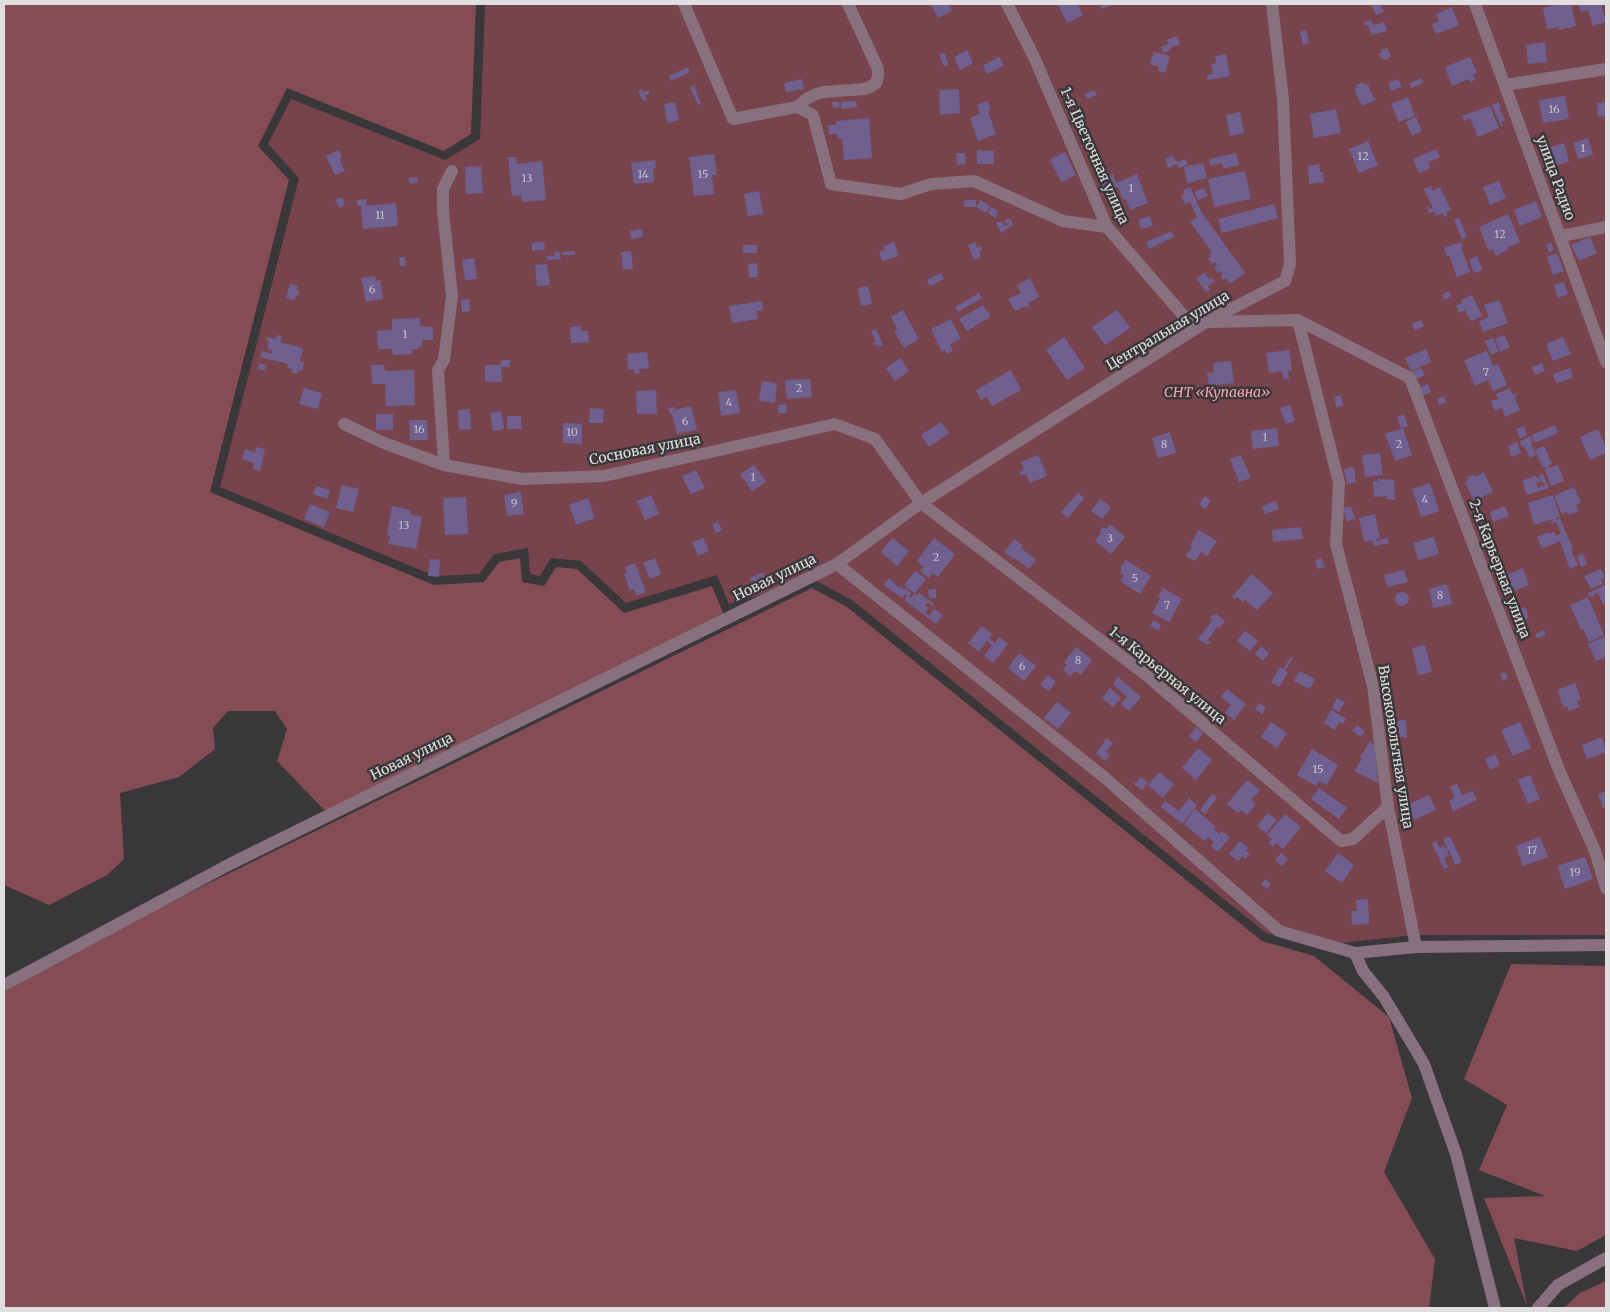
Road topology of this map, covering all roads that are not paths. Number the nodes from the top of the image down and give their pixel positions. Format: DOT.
graph roads {
  1 [pos="684,4"];
  2 [pos="848,4"];
  3 [pos="1007,4"];
  4 [pos="1272,4"];
  5 [pos="1475,4"];
  6 [pos="1606,69"];
  7 [pos="1505,85"];
  8 [pos="797,108"];
  9 [pos="452,171"];
  10 [pos="1107,227"];
  11 [pos="1606,227"];
  12 [pos="1561,236"];
  13 [pos="1298,320"];
  14 [pos="1206,322"];
  15 [pos="1195,329"];
  16 [pos="1606,362"];
  17 [pos="344,424"];
  18 [pos="444,466"];
  19 [pos="921,503"];
  20 [pos="837,564"];
  21 [pos="1388,806"];
  22 [pos="1606,888"];
  23 [pos="1606,945"];
  24 [pos="1416,947"];
  25 [pos="1355,953"];
  26 [pos="4,985"];
  27 [pos="1606,1258"];
  28 [pos="1495,1308"];
  29 [pos="1538,1308"];
  1 -- 8 [label="street"];
  2 -- 8 [label="street"];
  3 -- 10 [label="street, 1-я Цветочная улица"];
  4 -- 14 [label="street, Центральная улица"];
  5 -- 7 [label="street, улица Радио"];
  6 -- 7 [label="street"];
  7 -- 12 [label="street, улица Радио"];
  8 -- 10 [label="street"];
  9 -- 18 [label="street"];
  10 -- 15 [label="street, 1-я Цветочная улица"];
  11 -- 12 [label="street"];
  12 -- 16 [label="street, улица Радио"];
  13 -- 14 [label="street"];
  13 -- 21 [label="street, Высоковольтная улица"];
  13 -- 22 [label="street, 2-я Карьерная улица"];
  14 -- 15 [label="street, Центральная улица"];
  15 -- 19 [label="street, Центральная улица"];
  17 -- 18 [label="street, Сосновая улица"];
  18 -- 19 [label="street, Сосновая улица"];
  19 -- 20 [label="street, Центральная улица"];
  19 -- 21 [label="street, 1-я Карьерная улица"];
  20 -- 25 [label="street"];
  20 -- 26 [label="street, Новая улица"];
  21 -- 24 [label="street, Высоковольтная улица"];
  23 -- 24 [label="street"];
  24 -- 25 [label="street"];
  25 -- 28 [label="street"];
  27 -- 29 [label="street"];
}
